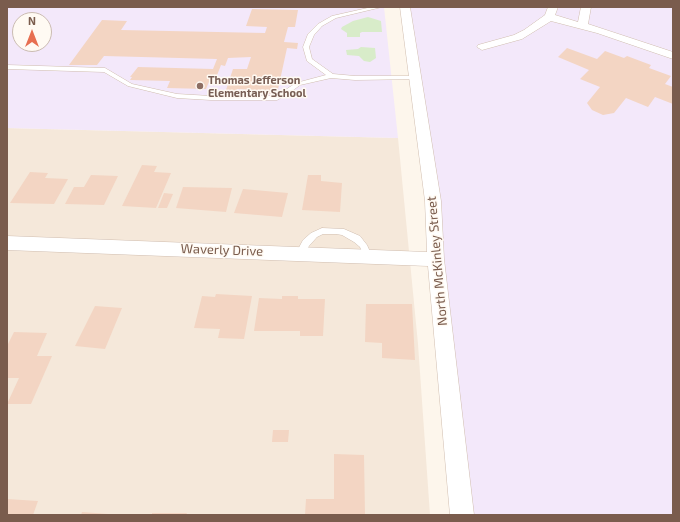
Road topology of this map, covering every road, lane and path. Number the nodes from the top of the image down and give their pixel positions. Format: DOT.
graph roads {
  1 [pos="379,7"];
  2 [pos="406,7"];
  3 [pos="586,7"];
  4 [pos="551,12"];
  5 [pos="582,26"];
  6 [pos="482,47"];
  7 [pos="673,56"];
  8 [pos="7,67"];
  9 [pos="331,76"];
  10 [pos="416,78"];
  11 [pos="7,243"];
  12 [pos="300,253"];
  13 [pos="368,256"];
  14 [pos="436,259"];
  15 [pos="462,515"];
  1 -- 9 [label="lane"];
  2 -- 10 [label="street, North McKinley Street"];
  3 -- 5 [label="street"];
  4 -- 5 [label="street"];
  4 -- 6 [label="street"];
  5 -- 7 [label="street"];
  8 -- 9 [label="lane"];
  9 -- 10 [label="lane"];
  10 -- 14 [label="street, North McKinley Street"];
  11 -- 12 [label="street, Waverly Drive"];
  12 -- 13 [label="street, Waverly Drive"];
  12 -- 13 [label="lane"];
  13 -- 14 [label="street, Waverly Drive"];
  14 -- 15 [label="street, North McKinley Street"];
}
